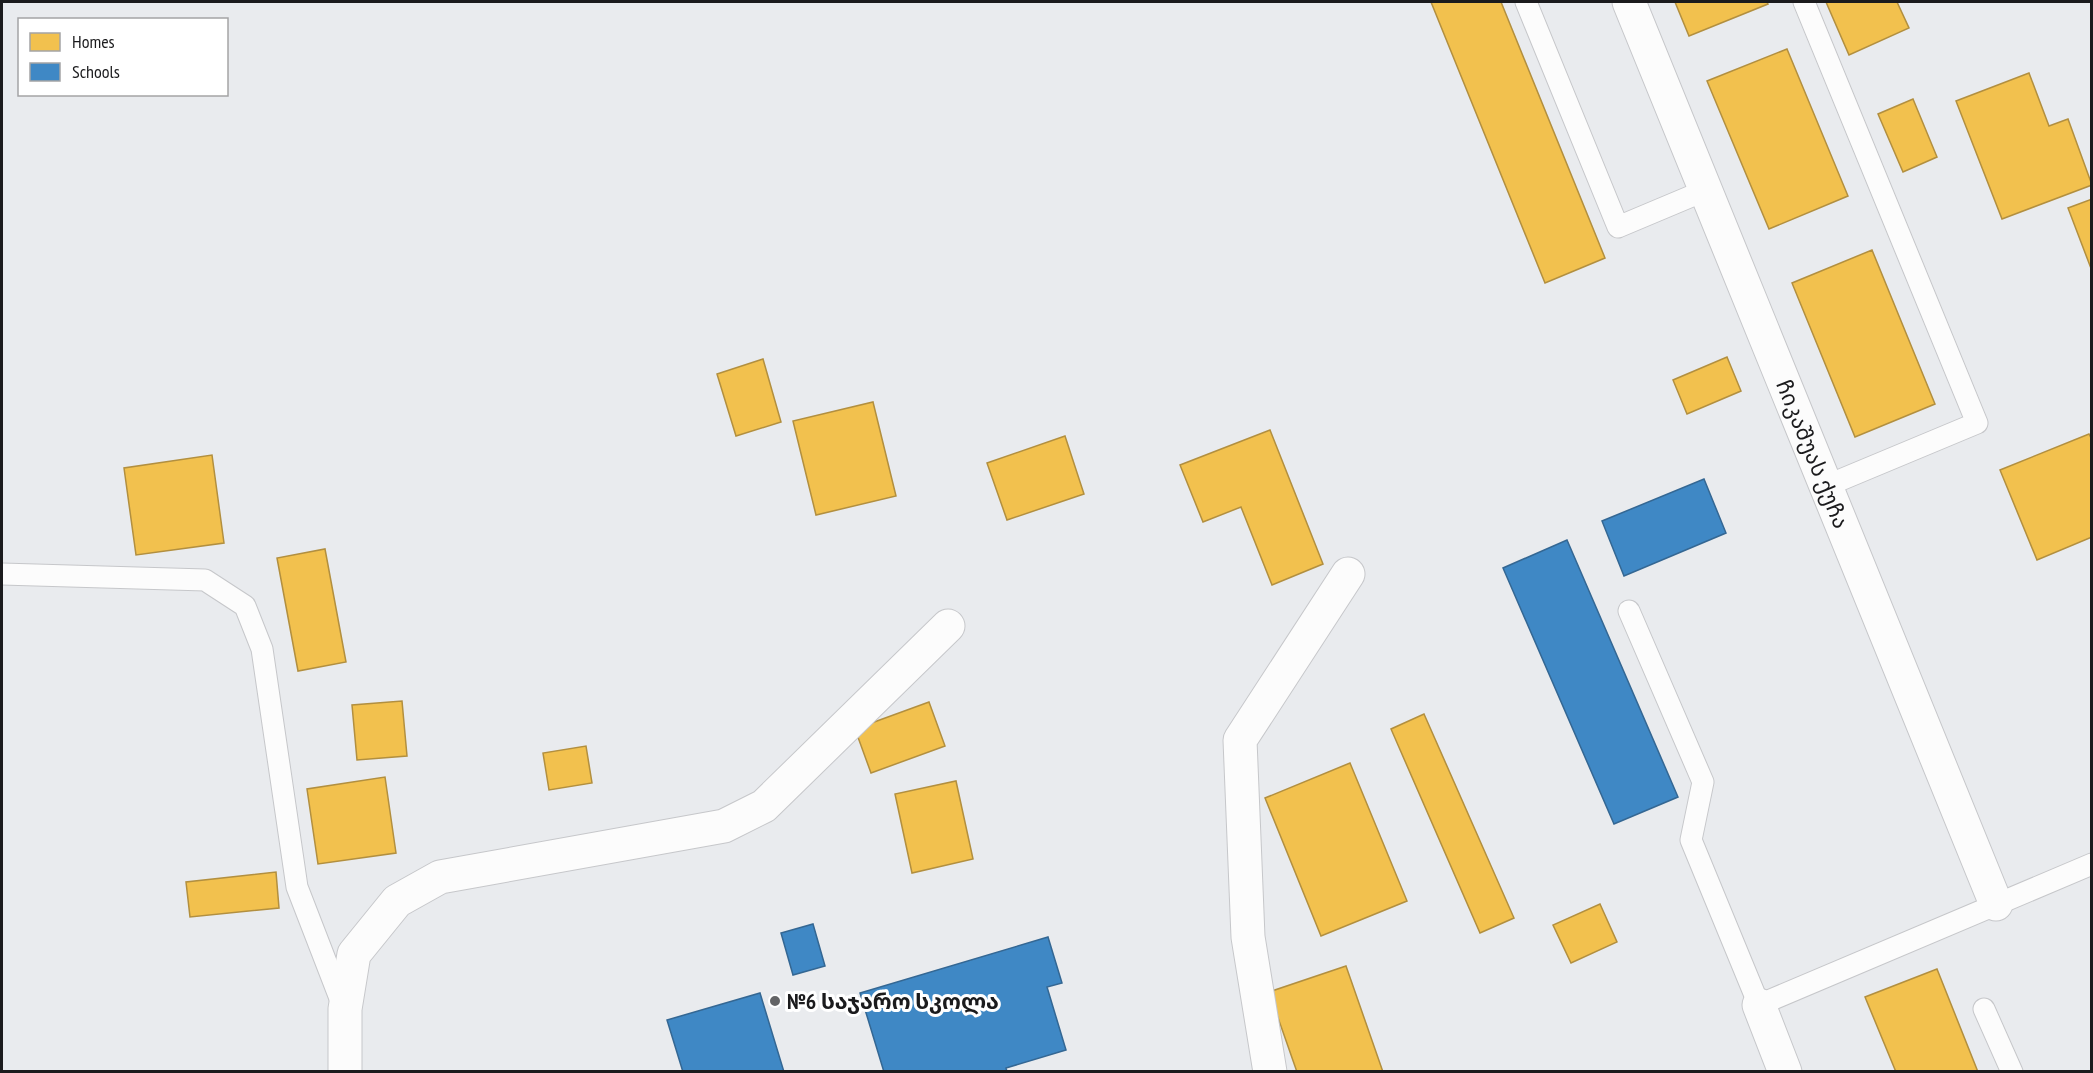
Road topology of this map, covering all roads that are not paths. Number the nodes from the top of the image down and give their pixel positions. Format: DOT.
graph roads {
  1 [pos="1526,2"];
  2 [pos="1629,2"];
  3 [pos="1804,2"];
  4 [pos="1706,190"];
  5 [pos="1826,486"];
  6 [pos="2,574"];
  7 [pos="1348,574"];
  8 [pos="1629,611"];
  9 [pos="948,626"];
  10 [pos="2091,864"];
  11 [pos="1996,904"];
  12 [pos="1759,1005"];
  13 [pos="345,1009"];
  14 [pos="1984,1009"];
  15 [pos="345,1071"];
  16 [pos="1270,1071"];
  17 [pos="1785,1071"];
  18 [pos="2012,1071"];
  1 -- 4 [label="lane"];
  2 -- 4 [label="street, ჩიკაშუას ქუჩა"];
  3 -- 5 [label="lane"];
  4 -- 5 [label="street, ჩიკაშუას ქუჩა"];
  5 -- 11 [label="street, ჩიკაშუას ქუჩა"];
  6 -- 13 [label="lane"];
  7 -- 16 [label="street"];
  8 -- 12 [label="lane"];
  9 -- 13 [label="street"];
  10 -- 11 [label="lane"];
  11 -- 12 [label="lane"];
  12 -- 17 [label="street"];
  13 -- 15 [label="street"];
  14 -- 18 [label="lane"];
}
